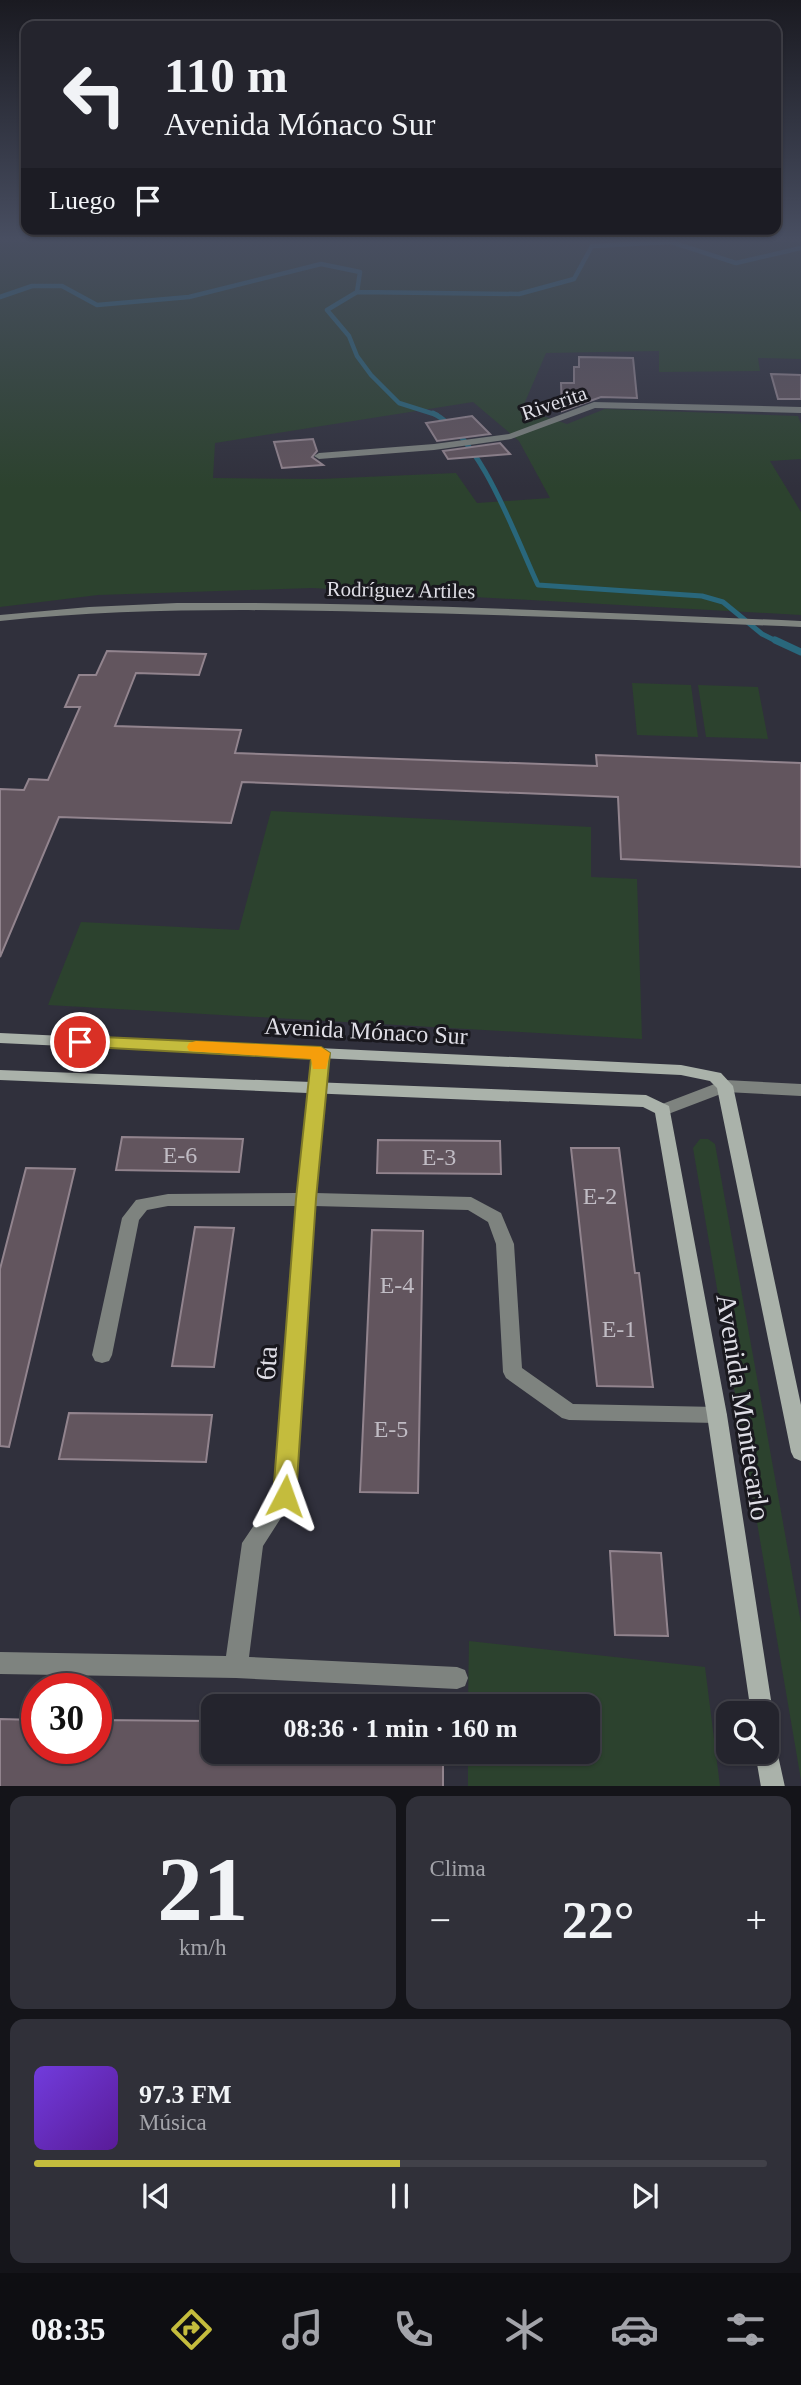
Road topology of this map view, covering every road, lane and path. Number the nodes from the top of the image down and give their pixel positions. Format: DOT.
graph roads {
  1 [pos="801,410"];
  2 [pos="319,456"];
  3 [pos="0,618"];
  4 [pos="801,624"];
  5 [pos="0,1038"];
  6 [pos="321,1053"];
  7 [pos="0,1075"];
  8 [pos="725,1086"];
  9 [pos="317,1088"];
  10 [pos="801,1090"];
  11 [pos="663,1110"];
  12 [pos="306,1199"];
  13 [pos="102,1355"];
  14 [pos="717,1415"];
  15 [pos="801,1452"];
  16 [pos="0,1663"];
  17 [pos="236,1667"];
  18 [pos="457,1678"];
  19 [pos="760,1701"];
  20 [pos="769,1764"];
  21 [pos="773,1786"];
  1 -- 2 [label="street, Riverita"];
  3 -- 4 [label="street, Rodríguez Artiles"];
  5 -- 6 [label="main road, Avenida Mónaco Sur"];
  6 -- 8 [label="main road, Avenida Mónaco Sur"];
  6 -- 9 [label="street, 6ta"];
  7 -- 9 [label="main road"];
  8 -- 10 [label="street"];
  8 -- 11 [label="street"];
  8 -- 15 [label="main road, Avenida Montecarlo"];
  9 -- 11 [label="main road"];
  9 -- 12 [label="street, 6ta"];
  11 -- 14 [label="main road, Avenida Montecarlo"];
  12 -- 13 [label="street"];
  12 -- 14 [label="street"];
  12 -- 17 [label="street, 6ta"];
  14 -- 19 [label="main road, Avenida Montecarlo"];
  16 -- 17 [label="street"];
  17 -- 18 [label="street"];
  20 -- 21 [label="main road"];
}
